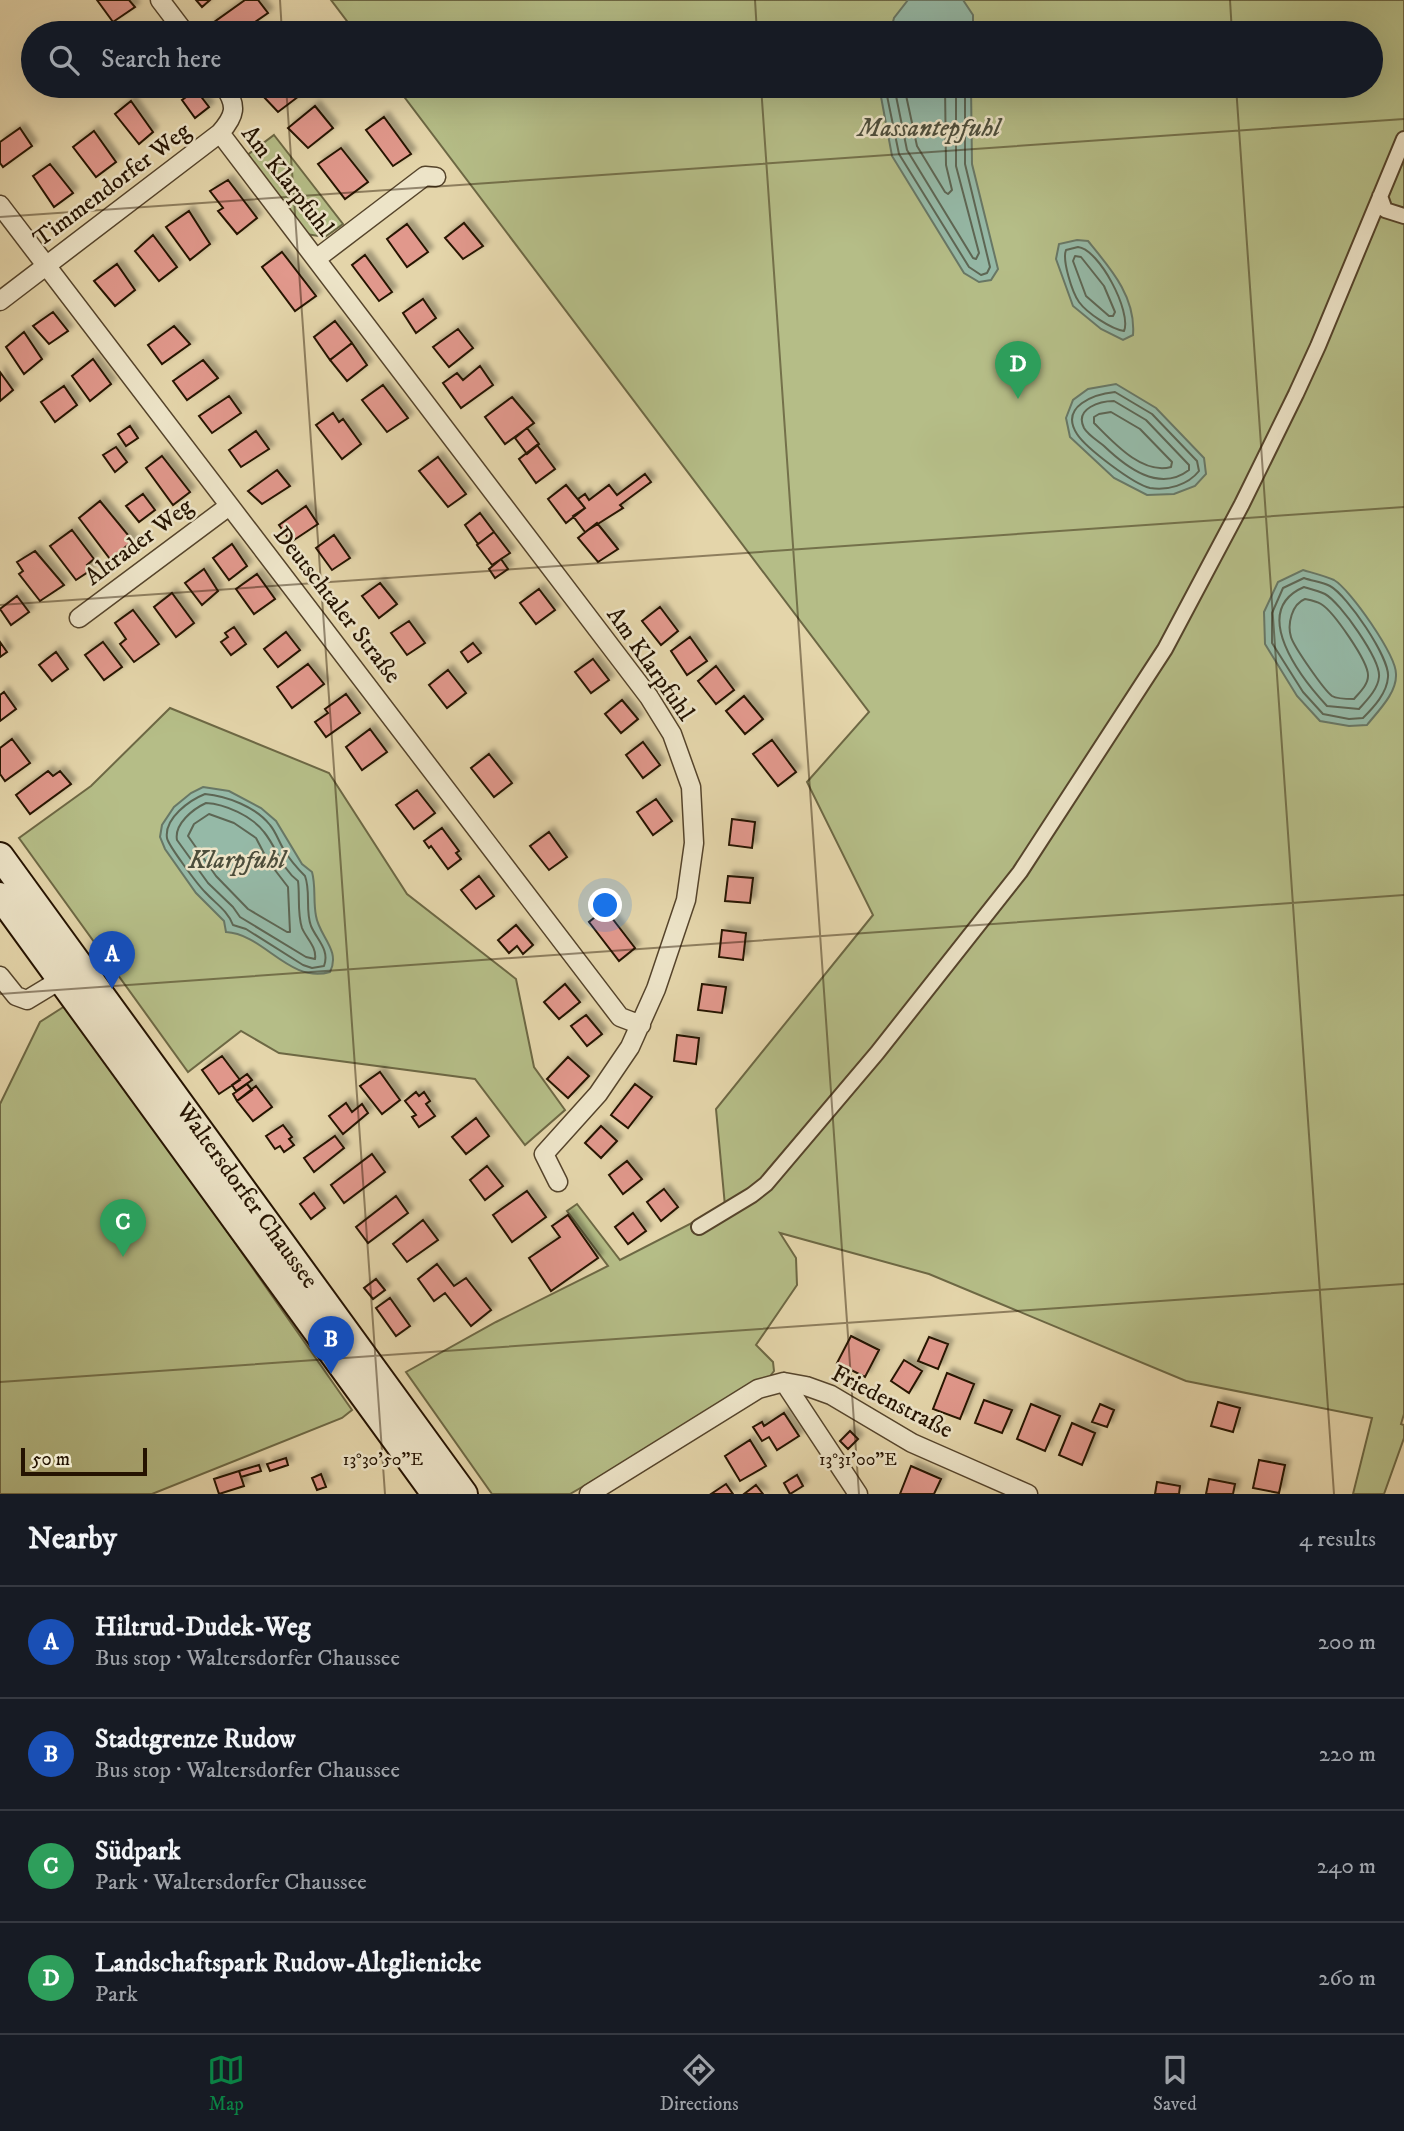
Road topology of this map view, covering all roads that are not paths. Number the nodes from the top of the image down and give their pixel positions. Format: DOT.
graph roads {
  1 [pos="160,0"];
  2 [pos="177,21"];
  3 [pos="229,98"];
  4 [pos="220,134"];
  5 [pos="1404,139"];
  6 [pos="436,177"];
  7 [pos="1380,196"];
  8 [pos="0,205"];
  9 [pos="1404,216"];
  10 [pos="316,259"];
  11 [pos="46,265"];
  12 [pos="0,301"];
  13 [pos="229,506"];
  14 [pos="79,618"];
  15 [pos="0,856"];
  16 [pos="0,897"];
  17 [pos="71,973"];
  18 [pos="0,976"];
  19 [pos="641,1025"];
  20 [pos="558,1182"];
  21 [pos="699,1227"];
  22 [pos="784,1382"];
  23 [pos="435,1494"];
  24 [pos="464,1494"];
  25 [pos="589,1494"];
  26 [pos="858,1494"];
  27 [pos="1028,1494"];
  1 -- 2 [label="street"];
  3 -- 4 [label="street"];
  4 -- 10 [label="street, Am Klarpfuhl"];
  4 -- 11 [label="street, Timmendorfer Weg"];
  5 -- 7 [label="street"];
  6 -- 10 [label="street, Am Klarpfuhl"];
  7 -- 9 [label="street"];
  7 -- 21 [label="street"];
  8 -- 11 [label="street, Deutschtaler Straße"];
  10 -- 19 [label="street, Am Klarpfuhl"];
  11 -- 12 [label="street, Timmendorfer Weg"];
  11 -- 13 [label="street, Deutschtaler Straße"];
  13 -- 14 [label="street, Altrader Weg"];
  13 -- 19 [label="street, Deutschtaler Straße"];
  15 -- 17 [label="main road, Waltersdorfer Chaussee"];
  16 -- 17 [label="main road, Waltersdorfer Chaussee"];
  17 -- 18 [label="street"];
  17 -- 23 [label="main road, Waltersdorfer Chaussee"];
  17 -- 24 [label="main road, Waltersdorfer Chaussee"];
  19 -- 20 [label="street, Am Klarpfuhl"];
  22 -- 25 [label="street"];
  22 -- 26 [label="street"];
  22 -- 27 [label="street, Friedenstraße"];
}
